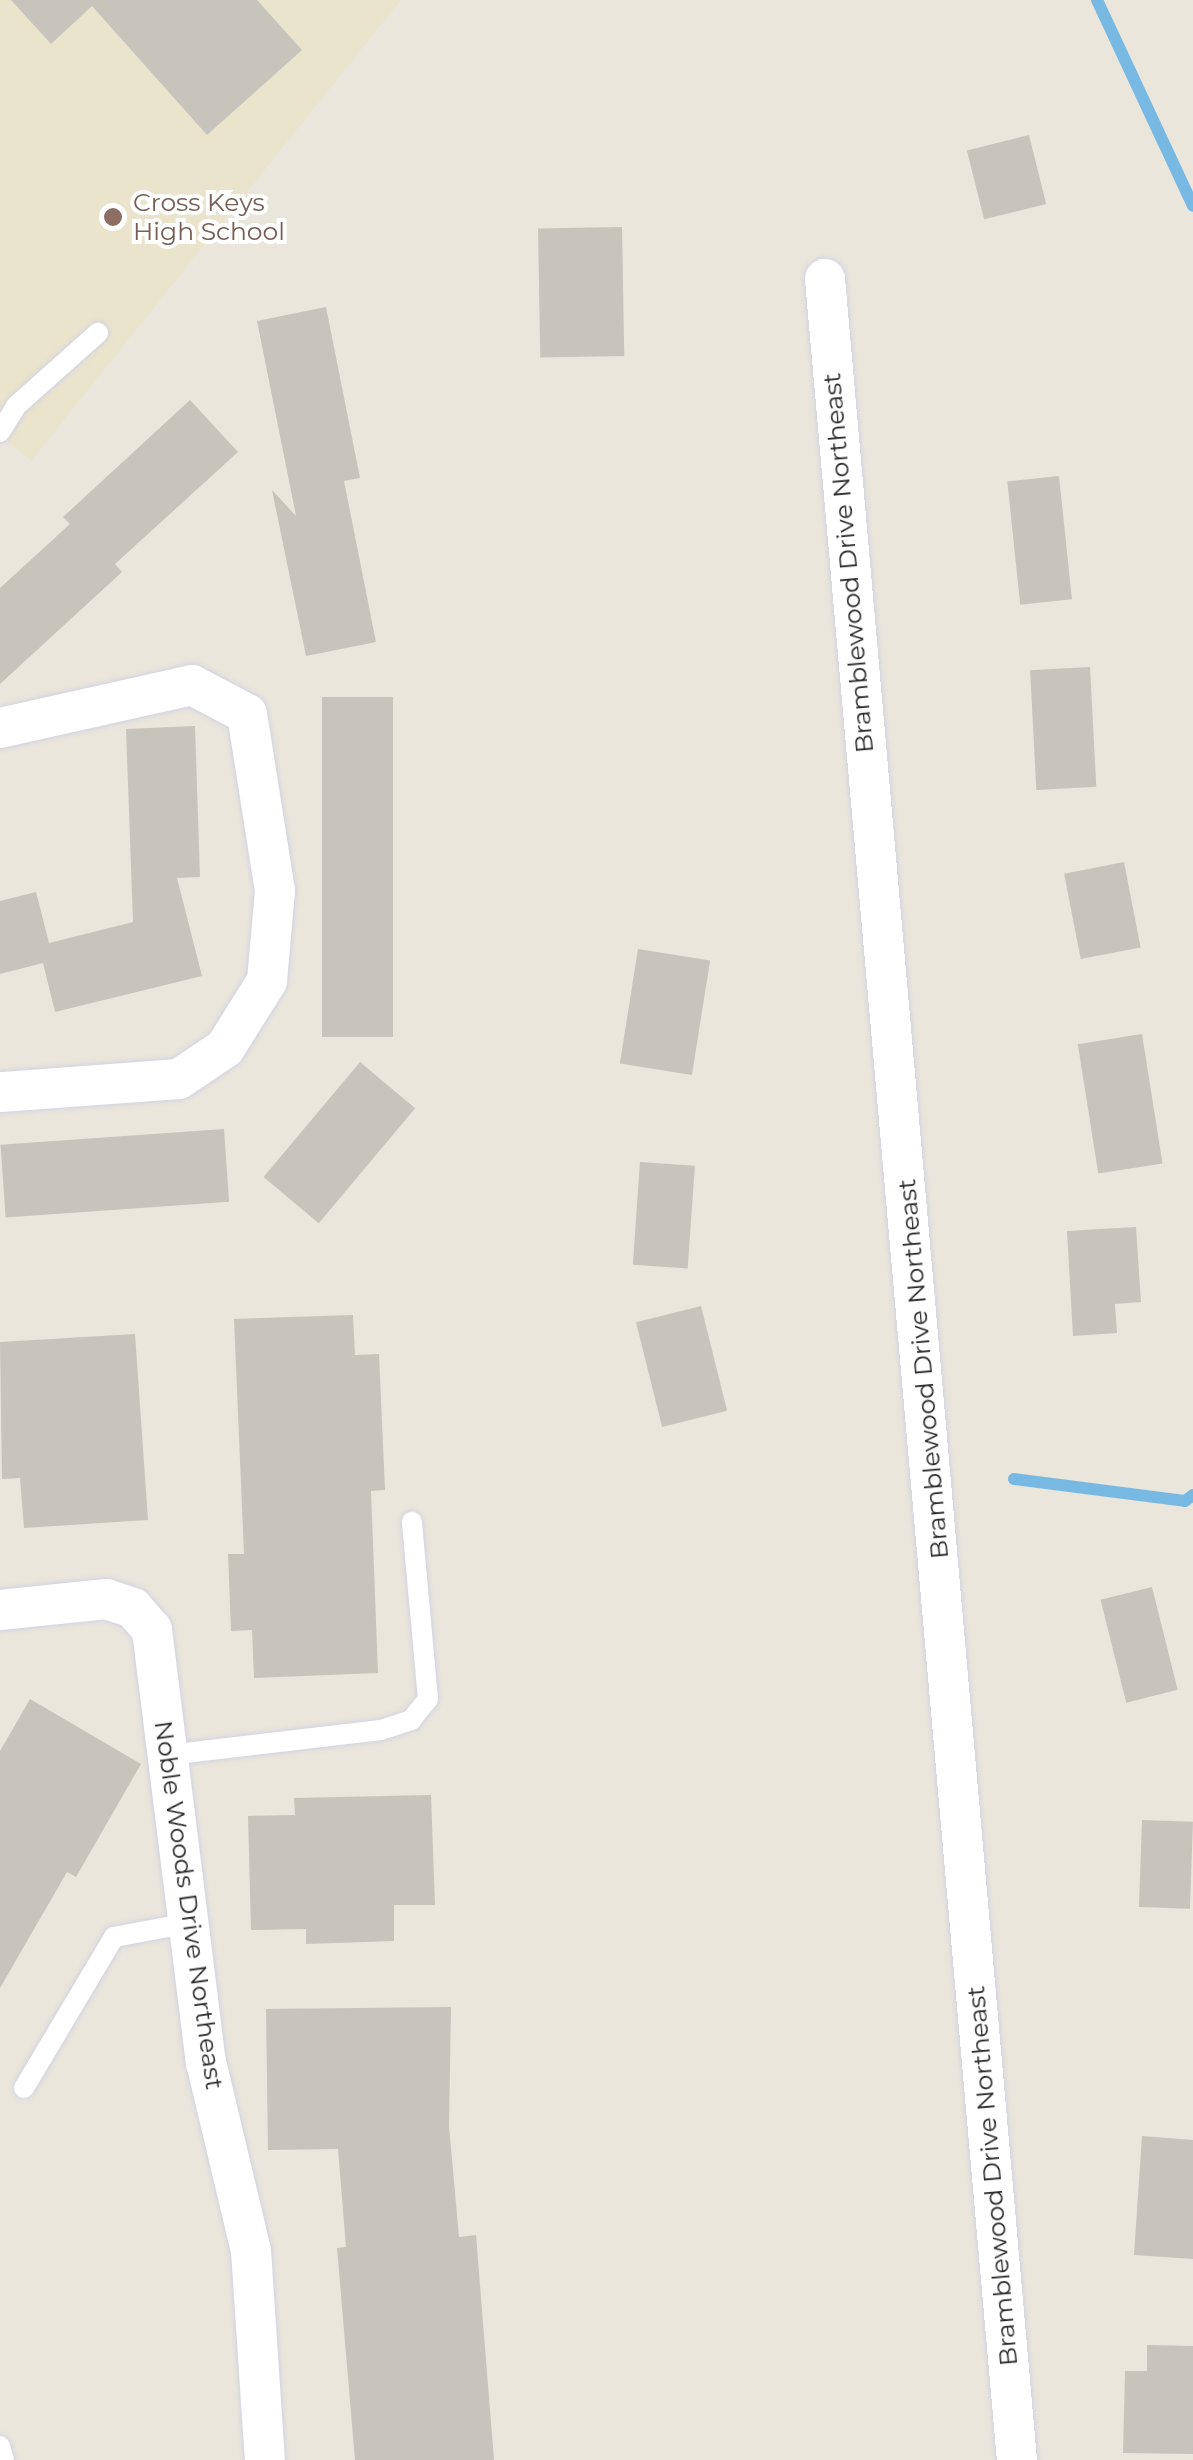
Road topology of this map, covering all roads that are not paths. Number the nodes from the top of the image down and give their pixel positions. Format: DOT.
graph roads {
  1 [pos="824,279"];
  2 [pos="98,332"];
  3 [pos="0,432"];
  4 [pos="0,728"];
  5 [pos="0,1092"];
  6 [pos="412,1522"];
  7 [pos="0,1610"];
  8 [pos="168,1755"];
  9 [pos="189,1923"];
  10 [pos="24,2088"];
  11 [pos="0,2446"];
  12 [pos="4,2460"];
  13 [pos="265,2460"];
  14 [pos="1017,2460"];
  1 -- 14 [label="street, Bramblewood Drive Northeast"];
  2 -- 3 [label="lane"];
  4 -- 5 [label="street"];
  6 -- 8 [label="lane"];
  7 -- 8 [label="street, Noble Woods Drive Northeast"];
  8 -- 9 [label="street, Noble Woods Drive Northeast"];
  9 -- 10 [label="lane"];
  9 -- 13 [label="street, Noble Woods Drive Northeast"];
  11 -- 12 [label="lane"];
}
